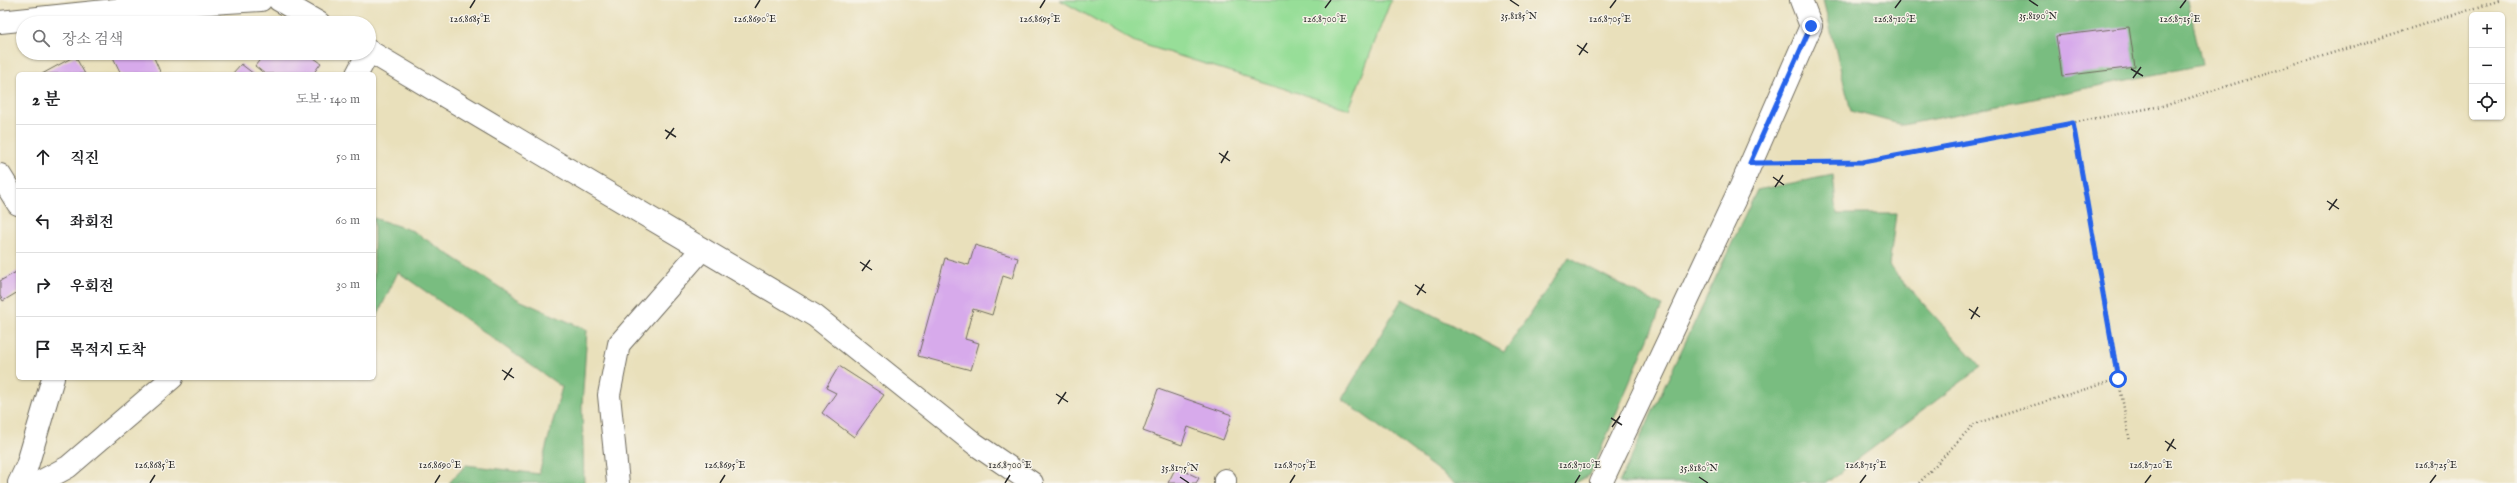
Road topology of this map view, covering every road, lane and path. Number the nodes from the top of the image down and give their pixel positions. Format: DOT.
graph roads {
  1 [pos="261,0"];
  2 [pos="279,0"];
  3 [pos="1801,0"];
  4 [pos="2501,0"];
  5 [pos="58,16"];
  6 [pos="307,16"];
  7 [pos="16,20"];
  8 [pos="0,22"];
  9 [pos="376,57"];
  10 [pos="364,60"];
  11 [pos="358,72"];
  12 [pos="2073,123"];
  13 [pos="1750,163"];
  14 [pos="0,175"];
  15 [pos="16,201"];
  16 [pos="702,249"];
  17 [pos="2118,379"];
  18 [pos="52,380"];
  19 [pos="170,380"];
  20 [pos="2130,442"];
  21 [pos="19,483"];
  22 [pos="38,483"];
  23 [pos="618,483"];
  24 [pos="1032,483"];
  25 [pos="1601,483"];
  26 [pos="1919,483"];
  1 -- 5 [label="street"];
  2 -- 6 [label="street"];
  3 -- 13 [label="street"];
  4 -- 12 [label="path"];
  7 -- 8 [label="street"];
  9 -- 16 [label="street"];
  10 -- 11 [label="street"];
  12 -- 13 [label="path"];
  12 -- 17 [label="path"];
  13 -- 25 [label="street"];
  14 -- 15 [label="street"];
  16 -- 23 [label="street"];
  16 -- 24 [label="street"];
  17 -- 20 [label="path"];
  17 -- 26 [label="path"];
  18 -- 21 [label="street"];
  19 -- 22 [label="street"];
}
